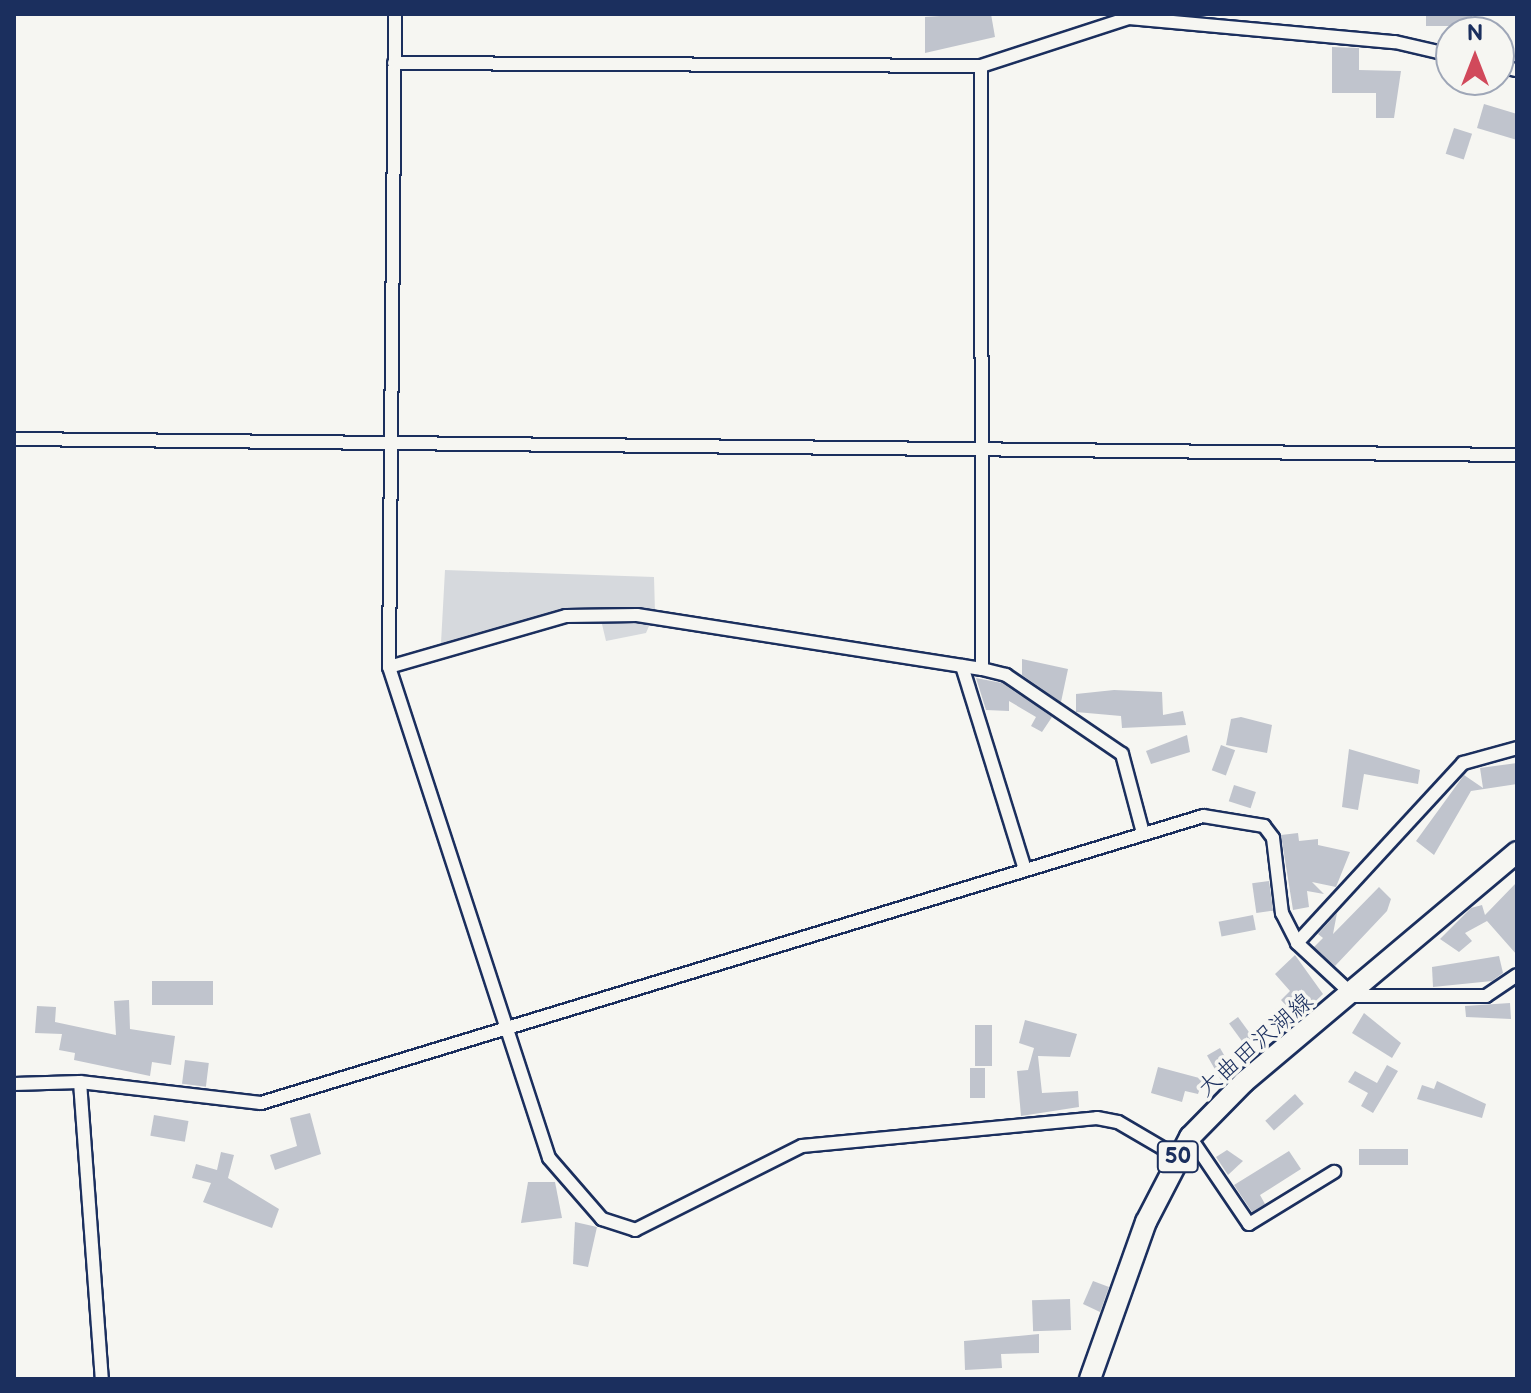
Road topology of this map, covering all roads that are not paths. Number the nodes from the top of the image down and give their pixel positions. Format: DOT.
graph roads {
  1 [pos="395,14"];
  2 [pos="1128,16"];
  3 [pos="1435,51"];
  4 [pos="394,63"];
  5 [pos="981,66"];
  6 [pos="14,439"];
  7 [pos="394,442"];
  8 [pos="984,447"];
  9 [pos="1517,455"];
  10 [pos="962,666"];
  11 [pos="389,667"];
  12 [pos="982,669"];
  13 [pos="1517,748"];
  14 [pos="1142,829"];
  15 [pos="1517,852"];
  16 [pos="1024,866"];
  17 [pos="1297,943"];
  18 [pos="1517,975"];
  19 [pos="1354,996"];
  20 [pos="503,1029"];
  21 [pos="80,1082"];
  22 [pos="14,1084"];
  23 [pos="1190,1137"];
  24 [pos="1178,1157"];
  25 [pos="1334,1172"];
  26 [pos="102,1379"];
  27 [pos="1090,1379"];
  1 -- 4 [label="street"];
  2 -- 3 [label="street"];
  2 -- 5 [label="street"];
  4 -- 5 [label="street"];
  4 -- 7 [label="street"];
  5 -- 8 [label="street"];
  6 -- 7 [label="street"];
  7 -- 8 [label="street"];
  7 -- 11 [label="street"];
  8 -- 9 [label="street"];
  8 -- 12 [label="street"];
  10 -- 11 [label="street"];
  10 -- 12 [label="street"];
  10 -- 16 [label="street"];
  11 -- 20 [label="street"];
  12 -- 14 [label="street"];
  13 -- 17 [label="street"];
  14 -- 16 [label="street"];
  14 -- 17 [label="street"];
  15 -- 19 [label="main road, 大曲田沢湖線 / 50"];
  16 -- 20 [label="street"];
  17 -- 19 [label="street"];
  18 -- 19 [label="street"];
  19 -- 23 [label="main road, 大曲田沢湖線 / 50"];
  20 -- 21 [label="street"];
  20 -- 24 [label="street"];
  21 -- 22 [label="street"];
  21 -- 26 [label="street"];
  23 -- 24 [label="main road, 大曲田沢湖線 / 50"];
  23 -- 25 [label="street"];
  24 -- 27 [label="main road, 大曲田沢湖線 / 50"];
}
